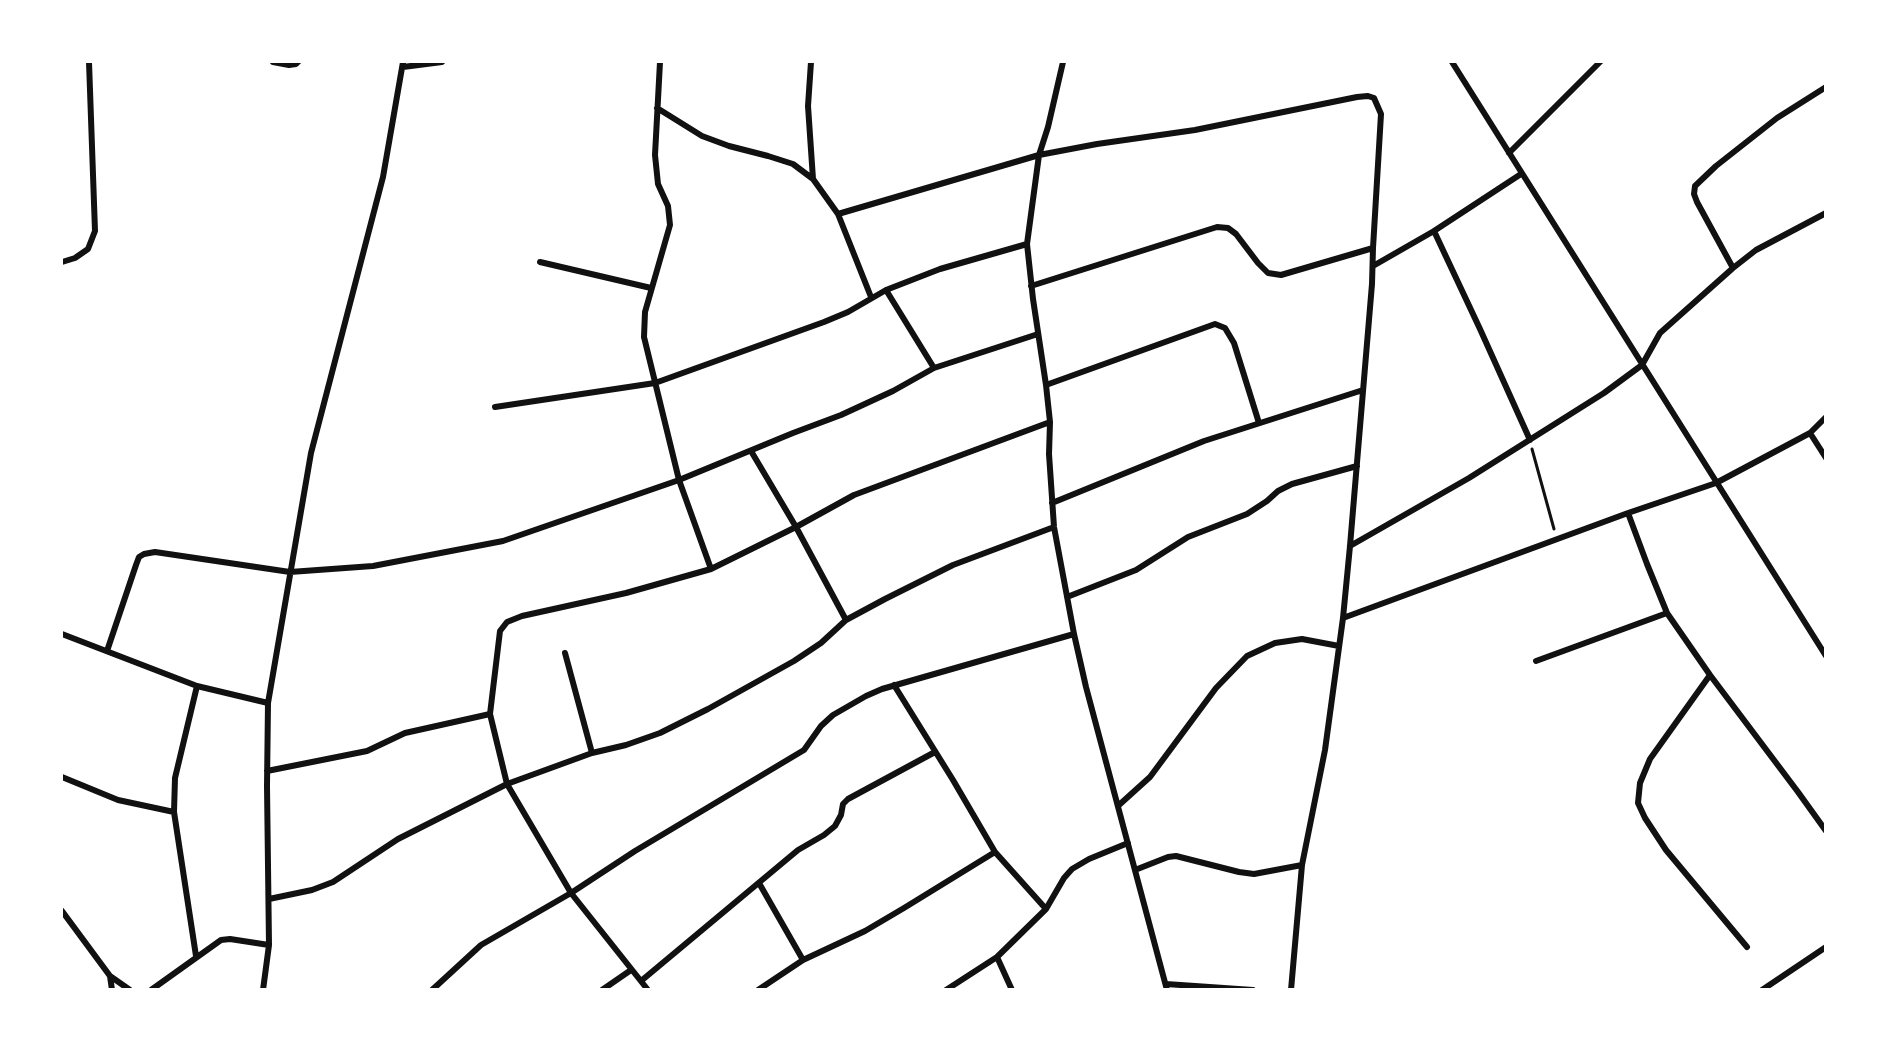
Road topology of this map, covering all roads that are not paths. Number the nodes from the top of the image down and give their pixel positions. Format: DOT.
graph roads {
  1 [pos="89,62"];
  2 [pos="273,62"];
  3 [pos="298,62"];
  4 [pos="442,62"];
  5 [pos="660,62"];
  6 [pos="811,62"];
  7 [pos="1063,62"];
  8 [pos="1452,62"];
  9 [pos="1600,62"];
  10 [pos="403,64"];
  11 [pos="1826,87"];
  12 [pos="657,108"];
  13 [pos="1509,153"];
  14 [pos="1039,155"];
  15 [pos="1521,174"];
  16 [pos="813,179"];
  17 [pos="1826,213"];
  18 [pos="838,214"];
  19 [pos="1434,231"];
  20 [pos="1027,244"];
  21 [pos="1373,248"];
  22 [pos="62,262"];
  23 [pos="540,262"];
  24 [pos="1373,266"];
  25 [pos="1733,268"];
  26 [pos="1031,286"];
  27 [pos="651,288"];
  28 [pos="886,290"];
  29 [pos="871,297"];
  30 [pos="1038,334"];
  31 [pos="1642,365"];
  32 [pos="934,368"];
  33 [pos="655,383"];
  34 [pos="1046,385"];
  35 [pos="1364,390"];
  36 [pos="495,407"];
  37 [pos="1826,417"];
  38 [pos="1050,422"];
  39 [pos="1258,423"];
  40 [pos="1810,433"];
  41 [pos="1530,440"];
  42 [pos="751,451"];
  43 [pos="1826,458"];
  44 [pos="1357,466"];
  45 [pos="678,480"];
  46 [pos="1716,483"];
  47 [pos="1052,502"];
  48 [pos="1628,513"];
  49 [pos="796,527"];
  50 [pos="1054,527"];
  51 [pos="1350,546"];
  52 [pos="711,569"];
  53 [pos="290,572"];
  54 [pos="1067,597"];
  55 [pos="1667,613"];
  56 [pos="1343,618"];
  57 [pos="846,620"];
  58 [pos="62,634"];
  59 [pos="1074,634"];
  60 [pos="1339,646"];
  61 [pos="107,651"];
  62 [pos="565,653"];
  63 [pos="1826,656"];
  64 [pos="1536,661"];
  65 [pos="1710,675"];
  66 [pos="197,686"];
  67 [pos="894,686"];
  68 [pos="268,703"];
  69 [pos="490,714"];
  70 [pos="935,752"];
  71 [pos="592,753"];
  72 [pos="267,771"];
  73 [pos="62,777"];
  74 [pos="507,784"];
  75 [pos="1119,804"];
  76 [pos="174,812"];
  77 [pos="1826,831"];
  78 [pos="1128,843"];
  79 [pos="995,852"];
  80 [pos="1302,865"];
  81 [pos="1135,870"];
  82 [pos="759,883"];
  83 [pos="571,893"];
  84 [pos="268,899"];
  85 [pos="1046,909"];
  86 [pos="62,910"];
  87 [pos="269,945"];
  88 [pos="1747,947"];
  89 [pos="1826,947"];
  90 [pos="196,956"];
  91 [pos="997,957"];
  92 [pos="803,960"];
  93 [pos="631,970"];
  94 [pos="110,975"];
  95 [pos="641,981"];
  96 [pos="1167,987"];
  97 [pos="154,989"];
  98 [pos="112,990"];
  99 [pos="130,990"];
  100 [pos="263,990"];
  101 [pos="432,990"];
  102 [pos="602,990"];
  103 [pos="648,990"];
  104 [pos="758,990"];
  105 [pos="946,990"];
  106 [pos="1012,990"];
  107 [pos="1253,990"];
  108 [pos="1291,990"];
  109 [pos="1762,990"];
  1 -- 22 [label="street"];
  2 -- 3 [label="street"];
  4 -- 10 [label="street"];
  5 -- 12 [label="street"];
  6 -- 16 [label="street"];
  7 -- 14 [label="street"];
  8 -- 13 [label="street"];
  9 -- 13 [label="street"];
  10 -- 53 [label="street"];
  11 -- 25 [label="street"];
  12 -- 16 [label="street"];
  12 -- 27 [label="street"];
  13 -- 15 [label="street"];
  14 -- 18 [label="street"];
  14 -- 20 [label="street"];
  14 -- 21 [label="street"];
  15 -- 19 [label="street"];
  15 -- 31 [label="street"];
  16 -- 18 [label="street"];
  17 -- 25 [label="street"];
  18 -- 29 [label="street"];
  19 -- 24 [label="street"];
  19 -- 41 [label="street"];
  20 -- 26 [label="street"];
  20 -- 28 [label="street"];
  21 -- 24 [label="street"];
  21 -- 26 [label="street"];
  23 -- 27 [label="street"];
  24 -- 35 [label="street"];
  25 -- 31 [label="street"];
  26 -- 30 [label="street"];
  27 -- 33 [label="street"];
  28 -- 29 [label="street"];
  28 -- 32 [label="street"];
  29 -- 33 [label="street"];
  30 -- 32 [label="street"];
  30 -- 34 [label="street"];
  31 -- 41 [label="street"];
  31 -- 46 [label="street"];
  32 -- 42 [label="street"];
  33 -- 36 [label="street"];
  33 -- 45 [label="street"];
  34 -- 38 [label="street"];
  34 -- 39 [label="street"];
  35 -- 39 [label="street"];
  35 -- 44 [label="street"];
  37 -- 40 [label="street"];
  38 -- 47 [label="street"];
  38 -- 49 [label="street"];
  39 -- 47 [label="street"];
  40 -- 43 [label="street"];
  40 -- 46 [label="street"];
  41 -- 51 [label="street"];
  42 -- 45 [label="street"];
  42 -- 49 [label="street"];
  44 -- 51 [label="street"];
  44 -- 54 [label="street"];
  45 -- 52 [label="street"];
  45 -- 53 [label="street"];
  46 -- 48 [label="street"];
  46 -- 63 [label="street"];
  47 -- 50 [label="street"];
  48 -- 55 [label="street"];
  48 -- 56 [label="street"];
  49 -- 52 [label="street"];
  49 -- 57 [label="street"];
  50 -- 54 [label="street"];
  50 -- 57 [label="street"];
  51 -- 56 [label="street"];
  52 -- 69 [label="street"];
  53 -- 61 [label="street"];
  53 -- 68 [label="street"];
  54 -- 59 [label="street"];
  55 -- 64 [label="street"];
  55 -- 65 [label="street"];
  56 -- 60 [label="street"];
  57 -- 71 [label="street"];
  58 -- 61 [label="street"];
  59 -- 67 [label="street"];
  59 -- 75 [label="street"];
  60 -- 75 [label="street"];
  60 -- 80 [label="street"];
  61 -- 66 [label="street"];
  62 -- 71 [label="street"];
  65 -- 77 [label="street"];
  65 -- 88 [label="street"];
  66 -- 68 [label="street"];
  66 -- 76 [label="street"];
  67 -- 70 [label="street"];
  67 -- 83 [label="street"];
  68 -- 72 [label="street"];
  69 -- 72 [label="street"];
  69 -- 74 [label="street"];
  70 -- 79 [label="street"];
  70 -- 82 [label="street"];
  71 -- 74 [label="street"];
  72 -- 84 [label="street"];
  73 -- 76 [label="street"];
  74 -- 83 [label="street"];
  74 -- 84 [label="street"];
  75 -- 78 [label="street"];
  76 -- 90 [label="street"];
  78 -- 81 [label="street"];
  78 -- 85 [label="street"];
  79 -- 85 [label="street"];
  79 -- 92 [label="street"];
  80 -- 81 [label="street"];
  80 -- 108 [label="street"];
  81 -- 96 [label="street"];
  82 -- 92 [label="street"];
  82 -- 95 [label="street"];
  83 -- 93 [label="street"];
  83 -- 101 [label="street"];
  84 -- 87 [label="street"];
  85 -- 91 [label="street"];
  86 -- 94 [label="street"];
  87 -- 90 [label="street"];
  87 -- 100 [label="street"];
  89 -- 109 [label="street"];
  90 -- 97 [label="street"];
  91 -- 105 [label="street"];
  91 -- 106 [label="street"];
  92 -- 104 [label="street"];
  93 -- 95 [label="street"];
  93 -- 102 [label="street"];
  94 -- 98 [label="street"];
  94 -- 99 [label="street"];
  95 -- 103 [label="street"];
  96 -- 107 [label="street"];
}
